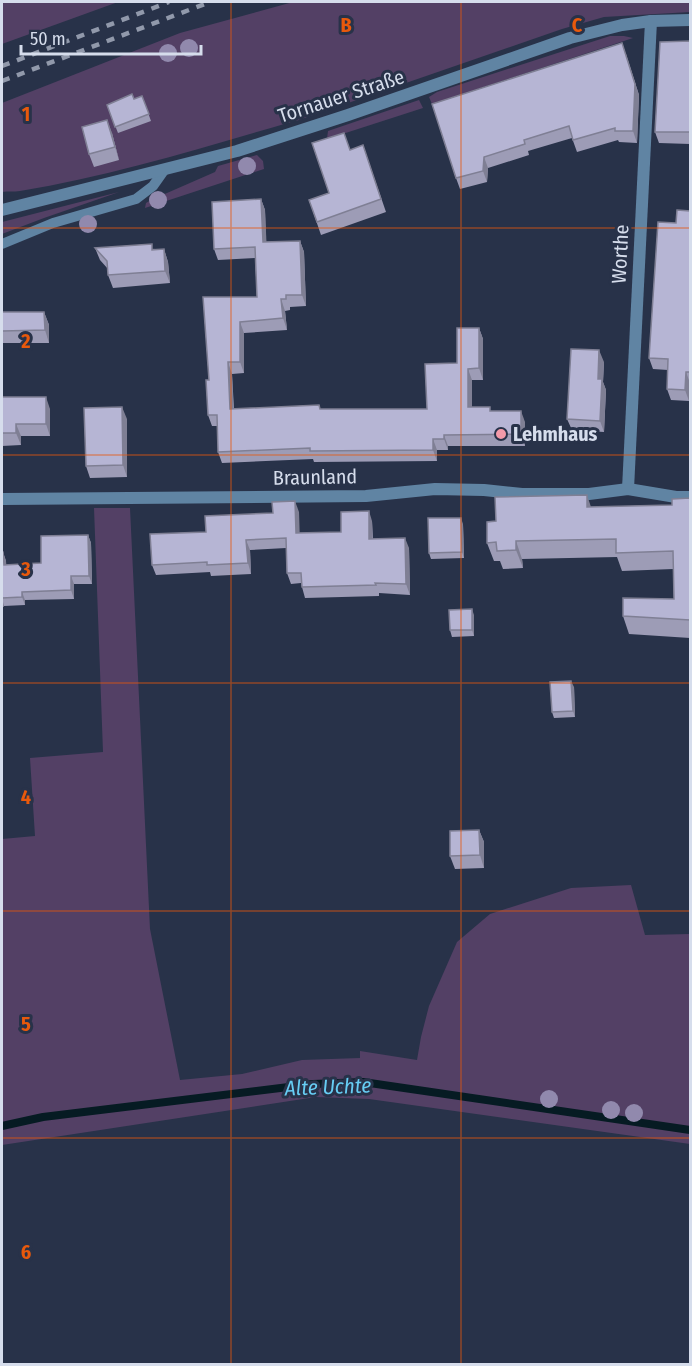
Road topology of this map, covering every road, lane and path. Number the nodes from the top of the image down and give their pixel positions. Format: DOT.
graph roads {
  1 [pos="690,20"];
  2 [pos="651,21"];
  3 [pos="165,170"];
  4 [pos="2,210"];
  5 [pos="2,244"];
  6 [pos="628,489"];
  7 [pos="690,497"];
  8 [pos="2,500"];
  1 -- 2 [label="street, Tornauer Straße"];
  2 -- 3 [label="street, Tornauer Straße"];
  2 -- 6 [label="street, Worthe"];
  3 -- 4 [label="street, Tornauer Straße"];
  3 -- 5 [label="lane"];
  6 -- 7 [label="street, Braunland"];
  6 -- 8 [label="street, Braunland"];
}
